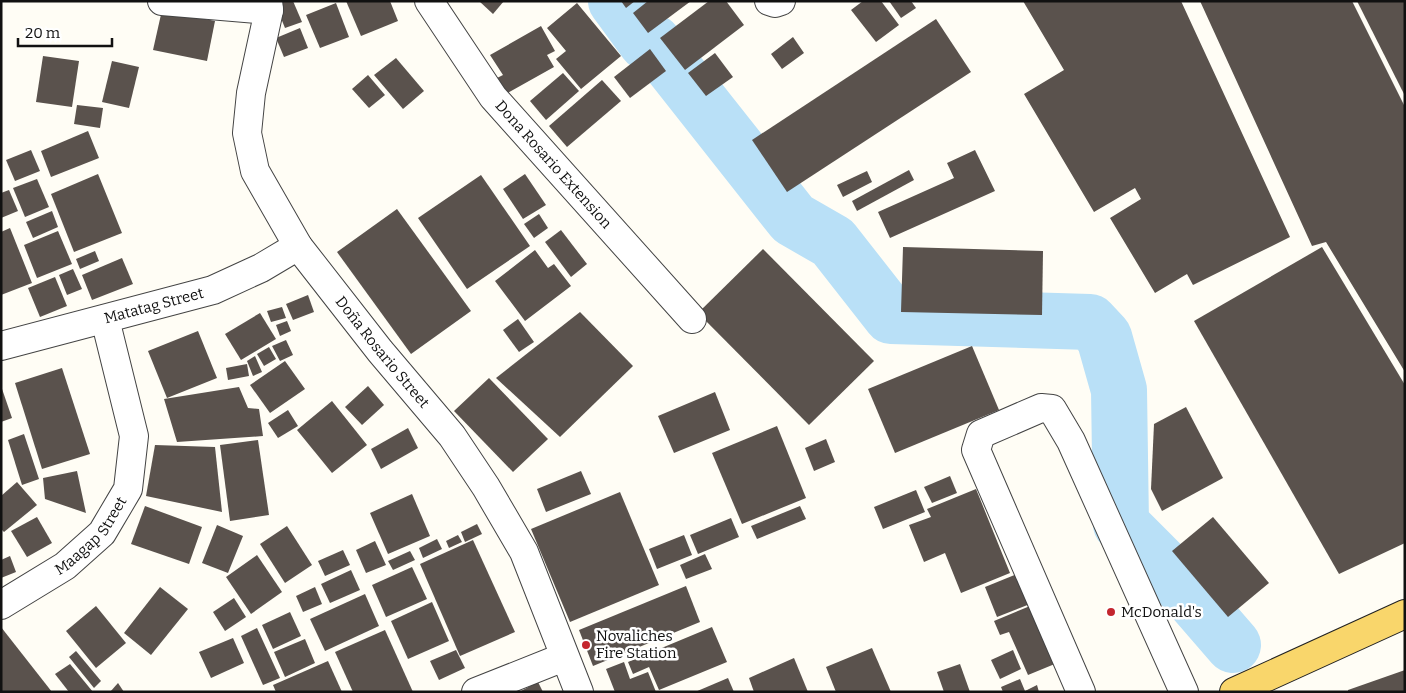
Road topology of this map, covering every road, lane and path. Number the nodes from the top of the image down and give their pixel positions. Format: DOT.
graph roads {
  1 [pos="162,1"];
  2 [pos="429,1"];
  3 [pos="268,6"];
  4 [pos="298,246"];
  5 [pos="106,319"];
  6 [pos="692,319"];
  7 [pos="1,346"];
  8 [pos="1,605"];
  9 [pos="1405,614"];
  10 [pos="564,657"];
  11 [pos="476,692"];
  12 [pos="579,692"];
  13 [pos="1081,692"];
  14 [pos="1184,692"];
  15 [pos="1234,692"];
  1 -- 3 [label="street"];
  2 -- 6 [label="street, Dona Rosario Extension"];
  3 -- 4 [label="street, Doña Rosario Street"];
  4 -- 5 [label="street, Matatag Street"];
  4 -- 10 [label="street, Doña Rosario Street"];
  5 -- 7 [label="street, Matatag Street"];
  5 -- 8 [label="street, Maagap Street"];
  9 -- 15 [label="main road"];
  10 -- 11 [label="street"];
  10 -- 12 [label="street, Doña Rosario Street"];
  13 -- 14 [label="street"];
}
